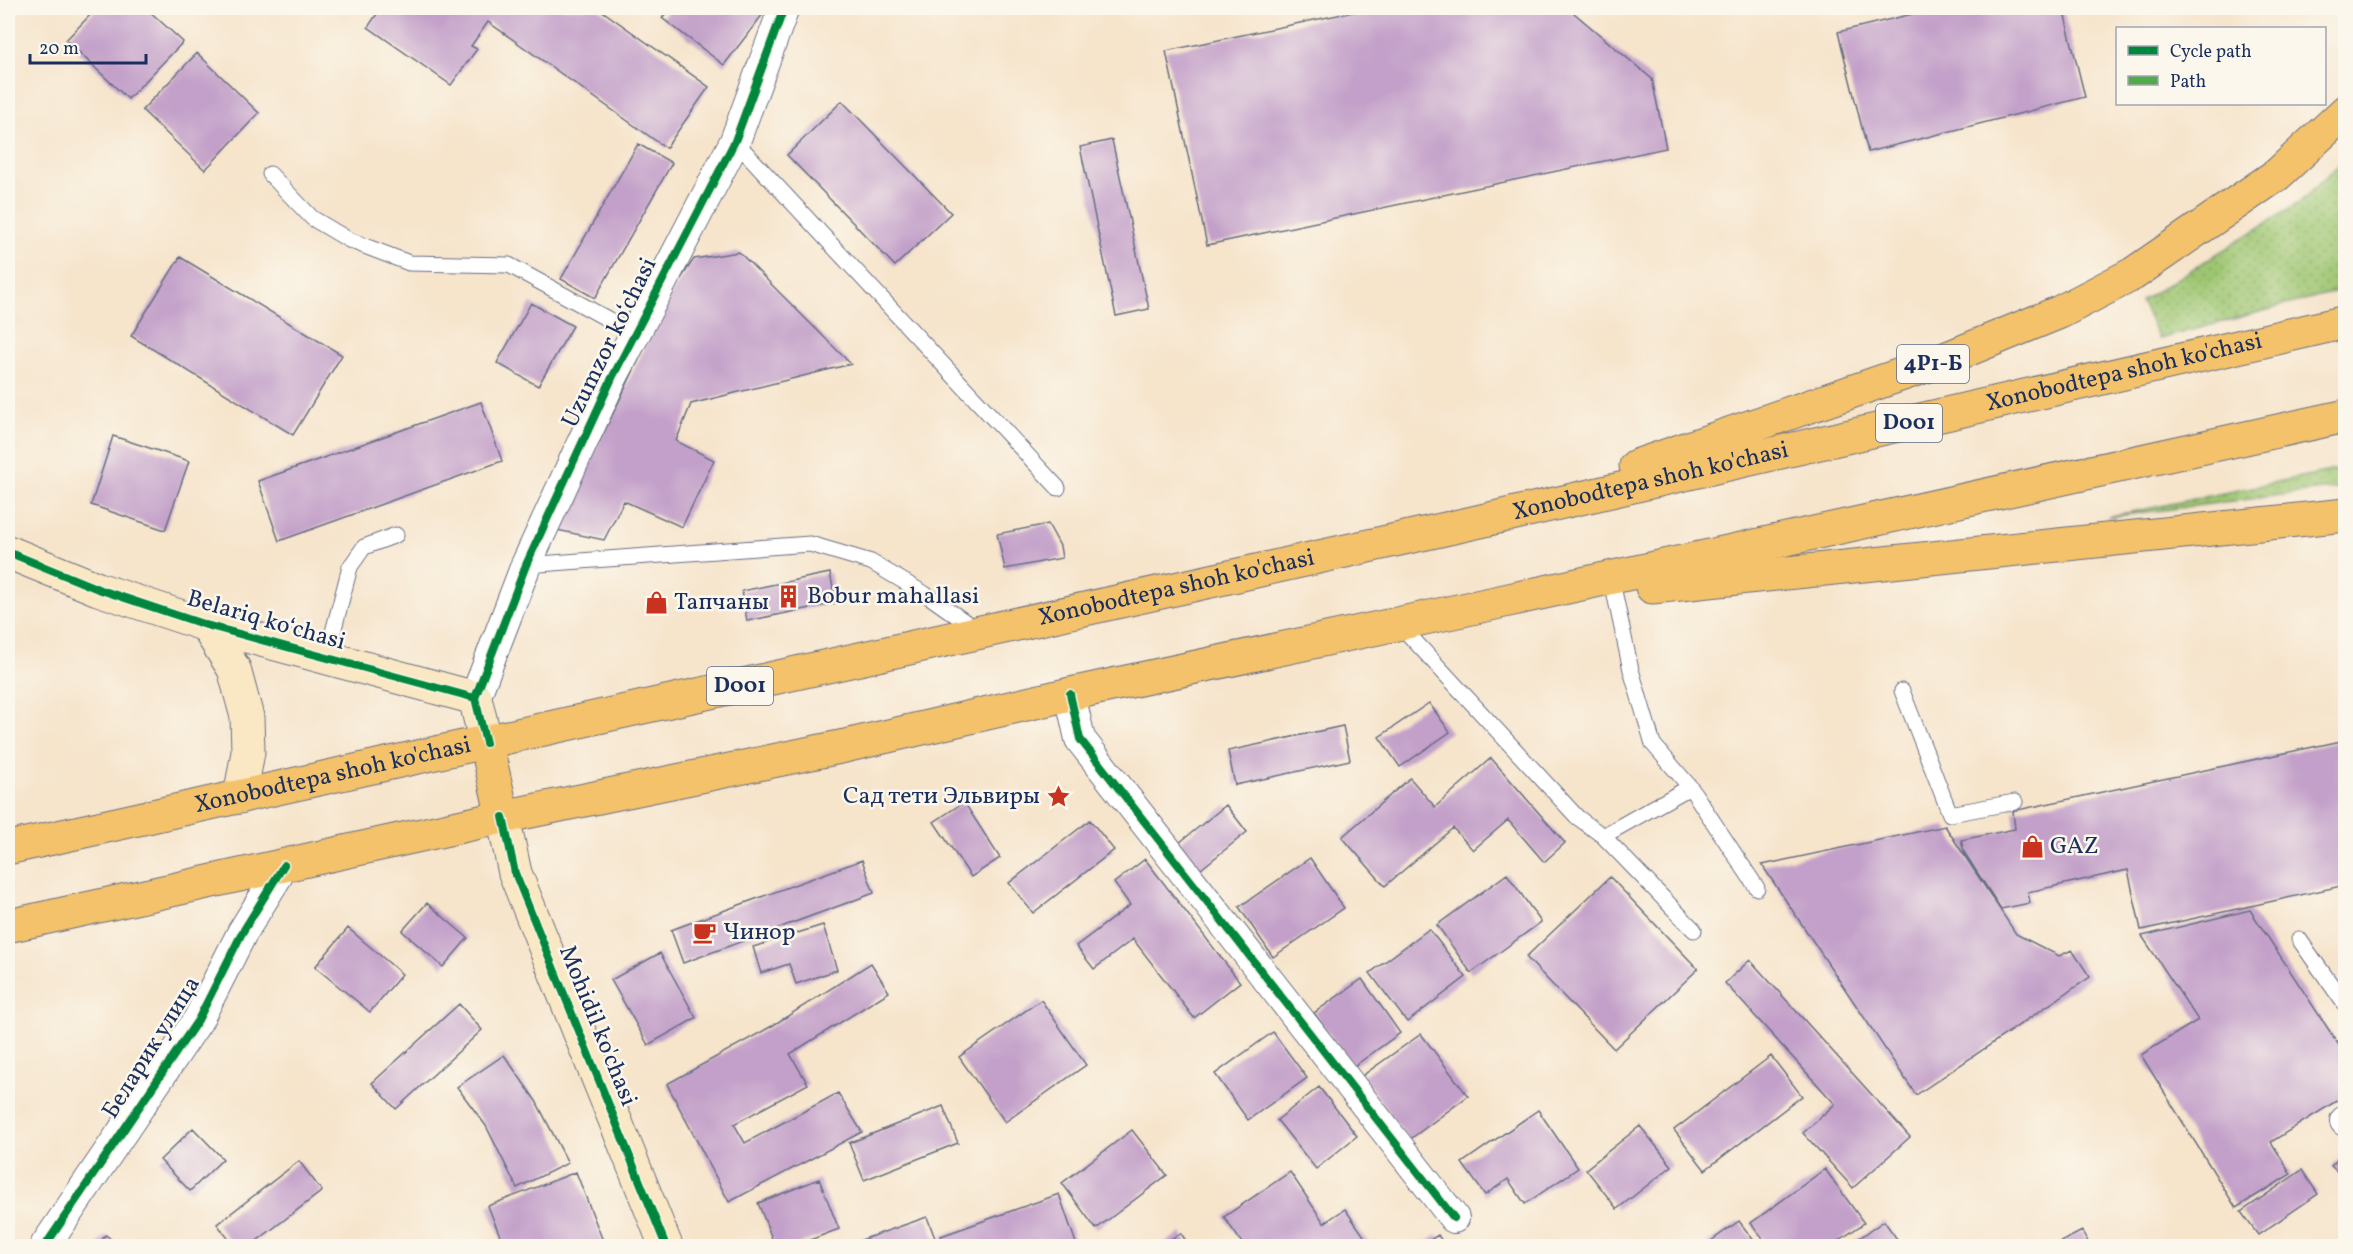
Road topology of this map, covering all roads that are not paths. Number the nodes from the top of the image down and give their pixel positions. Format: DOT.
graph roads {
  1 [pos="784,8"];
  2 [pos="2346,111"];
  3 [pos="735,141"];
  4 [pos="270,174"];
  5 [pos="2346,322"];
  6 [pos="634,334"];
  7 [pos="2346,416"];
  8 [pos="1058,488"];
  9 [pos="2346,515"];
  10 [pos="1472,523"];
  11 [pos="396,535"];
  12 [pos="8,552"];
  13 [pos="526,565"];
  14 [pos="1614,591"];
  15 [pos="1495,603"];
  16 [pos="1398,623"];
  17 [pos="206,625"];
  18 [pos="980,633"];
  19 [pos="326,659"];
  20 [pos="1902,691"];
  21 [pos="1070,694"];
  22 [pos="475,698"];
  23 [pos="486,742"];
  24 [pos="1690,787"];
  25 [pos="240,797"];
  26 [pos="2015,802"];
  27 [pos="503,817"];
  28 [pos="1603,836"];
  29 [pos="8,848"];
  30 [pos="284,866"];
  31 [pos="1757,888"];
  32 [pos="8,926"];
  33 [pos="1694,930"];
  34 [pos="2299,939"];
  35 [pos="2346,1006"];
  36 [pos="1454,1218"];
  37 [pos="45,1246"];
  38 [pos="666,1246"];
  1 -- 3 [label="street, Uzumzor koʻchasi"];
  2 -- 10 [label="highway, 4Р1-Б"];
  3 -- 6 [label="street, Uzumzor koʻchasi"];
  3 -- 8 [label="lane"];
  4 -- 6 [label="lane"];
  5 -- 10 [label="highway, Xonobodtepa shoh ko'chasi / D001"];
  6 -- 13 [label="street, Uzumzor koʻchasi"];
  7 -- 15 [label="highway"];
  9 -- 14 [label="highway"];
  10 -- 18 [label="highway, Xonobodtepa shoh ko'chasi / D001"];
  11 -- 19 [label="lane"];
  12 -- 17 [label="street, Belariq koʻchasi"];
  13 -- 18 [label="lane"];
  13 -- 22 [label="street, Uzumzor koʻchasi"];
  14 -- 15 [label="highway"];
  14 -- 24 [label="lane"];
  15 -- 16 [label="highway"];
  16 -- 21 [label="highway"];
  16 -- 28 [label="lane"];
  17 -- 19 [label="street, Belariq koʻchasi"];
  17 -- 25 [label="street"];
  18 -- 23 [label="highway, Xonobodtepa shoh ko'chasi / D001"];
  19 -- 22 [label="street, Belariq koʻchasi"];
  20 -- 26 [label="lane"];
  21 -- 27 [label="highway"];
  21 -- 36 [label="street"];
  22 -- 23 [label="street"];
  23 -- 25 [label="highway, Xonobodtepa shoh ko'chasi / D001"];
  23 -- 27 [label="highway, Mohidil ko'chasi"];
  24 -- 28 [label="lane"];
  24 -- 31 [label="lane"];
  25 -- 29 [label="highway, Xonobodtepa shoh ko'chasi / D001"];
  27 -- 30 [label="highway"];
  27 -- 38 [label="street, Mohidil ko'chasi"];
  28 -- 33 [label="lane"];
  30 -- 32 [label="highway"];
  30 -- 37 [label="street, Беларик улица"];
  34 -- 35 [label="lane"];
}
